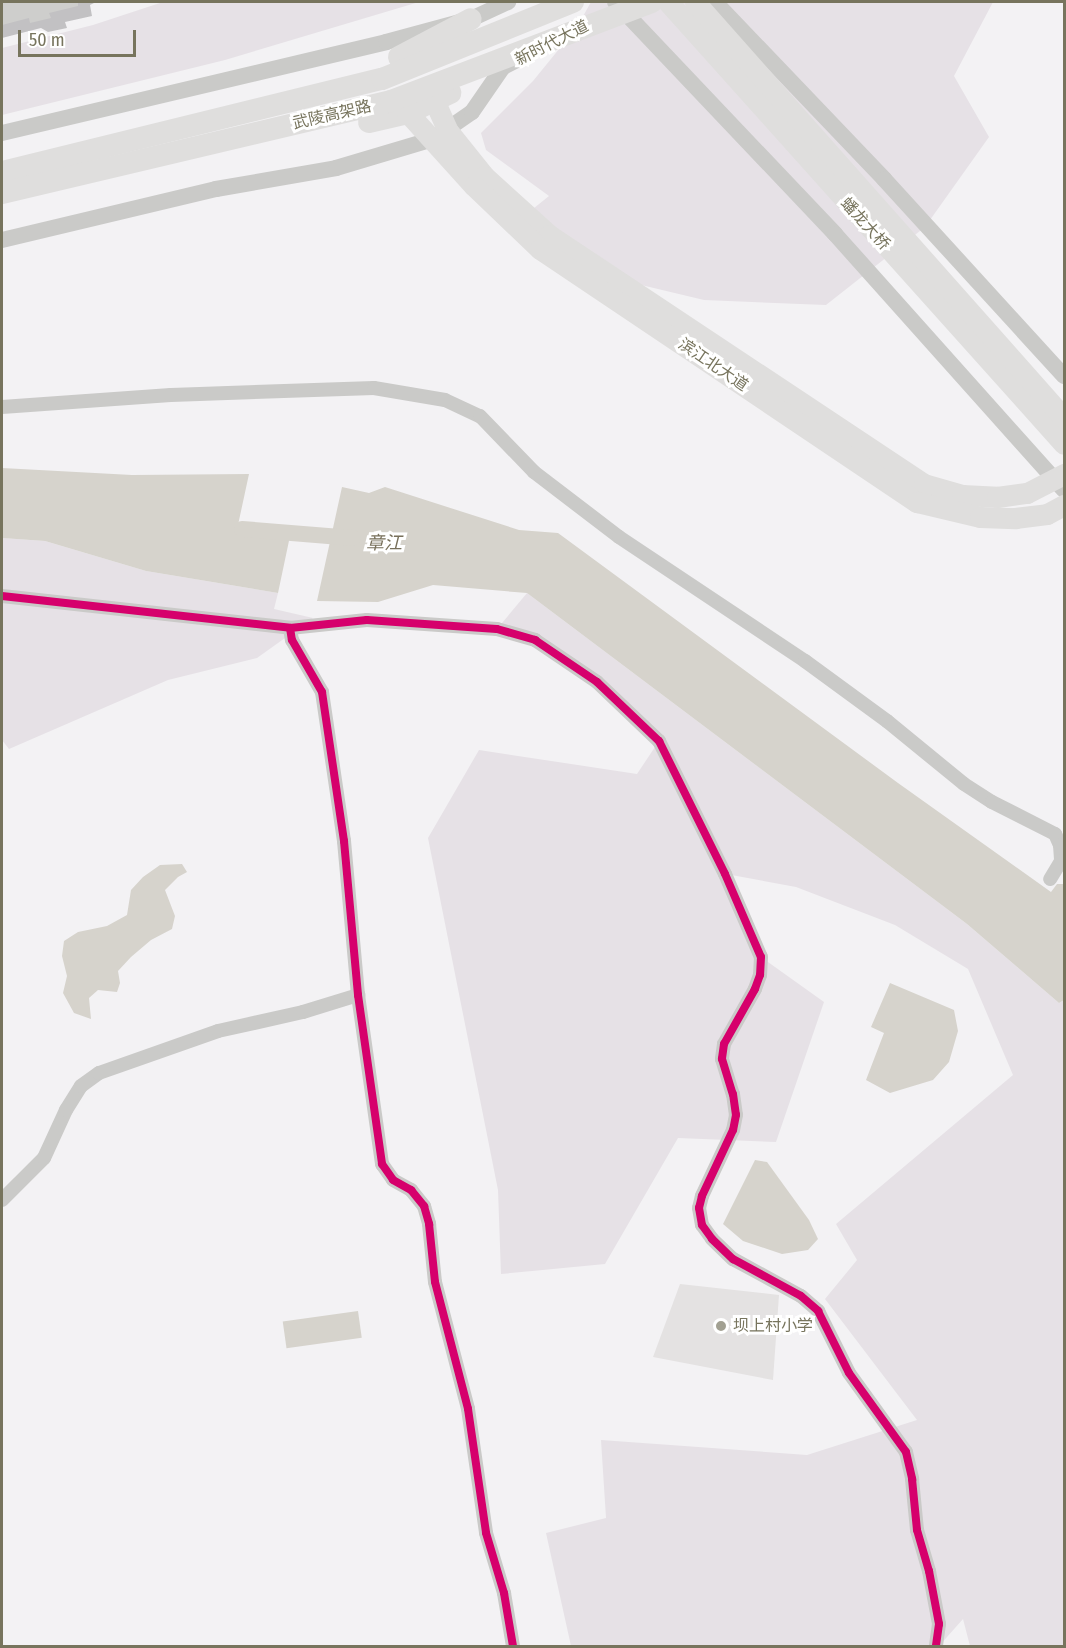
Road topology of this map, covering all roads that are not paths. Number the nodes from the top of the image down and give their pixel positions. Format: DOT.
graph roads {
  1 [pos="508,2"];
  2 [pos="573,2"];
  3 [pos="652,2"];
  4 [pos="668,2"];
  5 [pos="694,2"];
  6 [pos="715,2"];
  7 [pos="623,4"];
  8 [pos="471,19"];
  9 [pos="503,67"];
  10 [pos="434,100"];
  11 [pos="408,113"];
  12 [pos="2,133"];
  13 [pos="441,135"];
  14 [pos="2,172"];
  15 [pos="2,193"];
  16 [pos="2,206"];
  17 [pos="2,240"];
  18 [pos="1065,376"];
  19 [pos="2,407"];
  20 [pos="1065,418"];
  21 [pos="1065,444"];
  22 [pos="1065,474"];
  23 [pos="1065,490"];
  24 [pos="1065,505"];
  25 [pos="2,596"];
  26 [pos="290,628"];
  27 [pos="1050,879"];
  28 [pos="358,995"];
  29 [pos="2,1200"];
  30 [pos="513,1647"];
  31 [pos="936,1647"];
  1 -- 8 [label="street"];
  2 -- 14 [label="highway, 武陵高架路"];
  3 -- 15 [label="highway, 武陵高架路"];
  4 -- 21 [label="main road, 蟠龙大桥"];
  5 -- 20 [label="main road, 蟠龙大桥"];
  6 -- 18 [label="street"];
  7 -- 9 [label="street, 新时代大道"];
  7 -- 23 [label="street"];
  8 -- 12 [label="street"];
  8 -- 14 [label="highway"];
  9 -- 10 [label="highway"];
  9 -- 13 [label="street"];
  10 -- 11 [label="highway"];
  10 -- 13 [label="main road, 滨江北大道"];
  11 -- 13 [label="main road, 滨江北大道"];
  11 -- 16 [label="highway"];
  13 -- 17 [label="street"];
  13 -- 22 [label="main road, 滨江北大道"];
  13 -- 24 [label="main road, 滨江北大道"];
  19 -- 27 [label="street"];
  25 -- 26 [label="street"];
  26 -- 28 [label="street"];
  26 -- 31 [label="street"];
  28 -- 29 [label="street"];
  28 -- 30 [label="street"];
}
